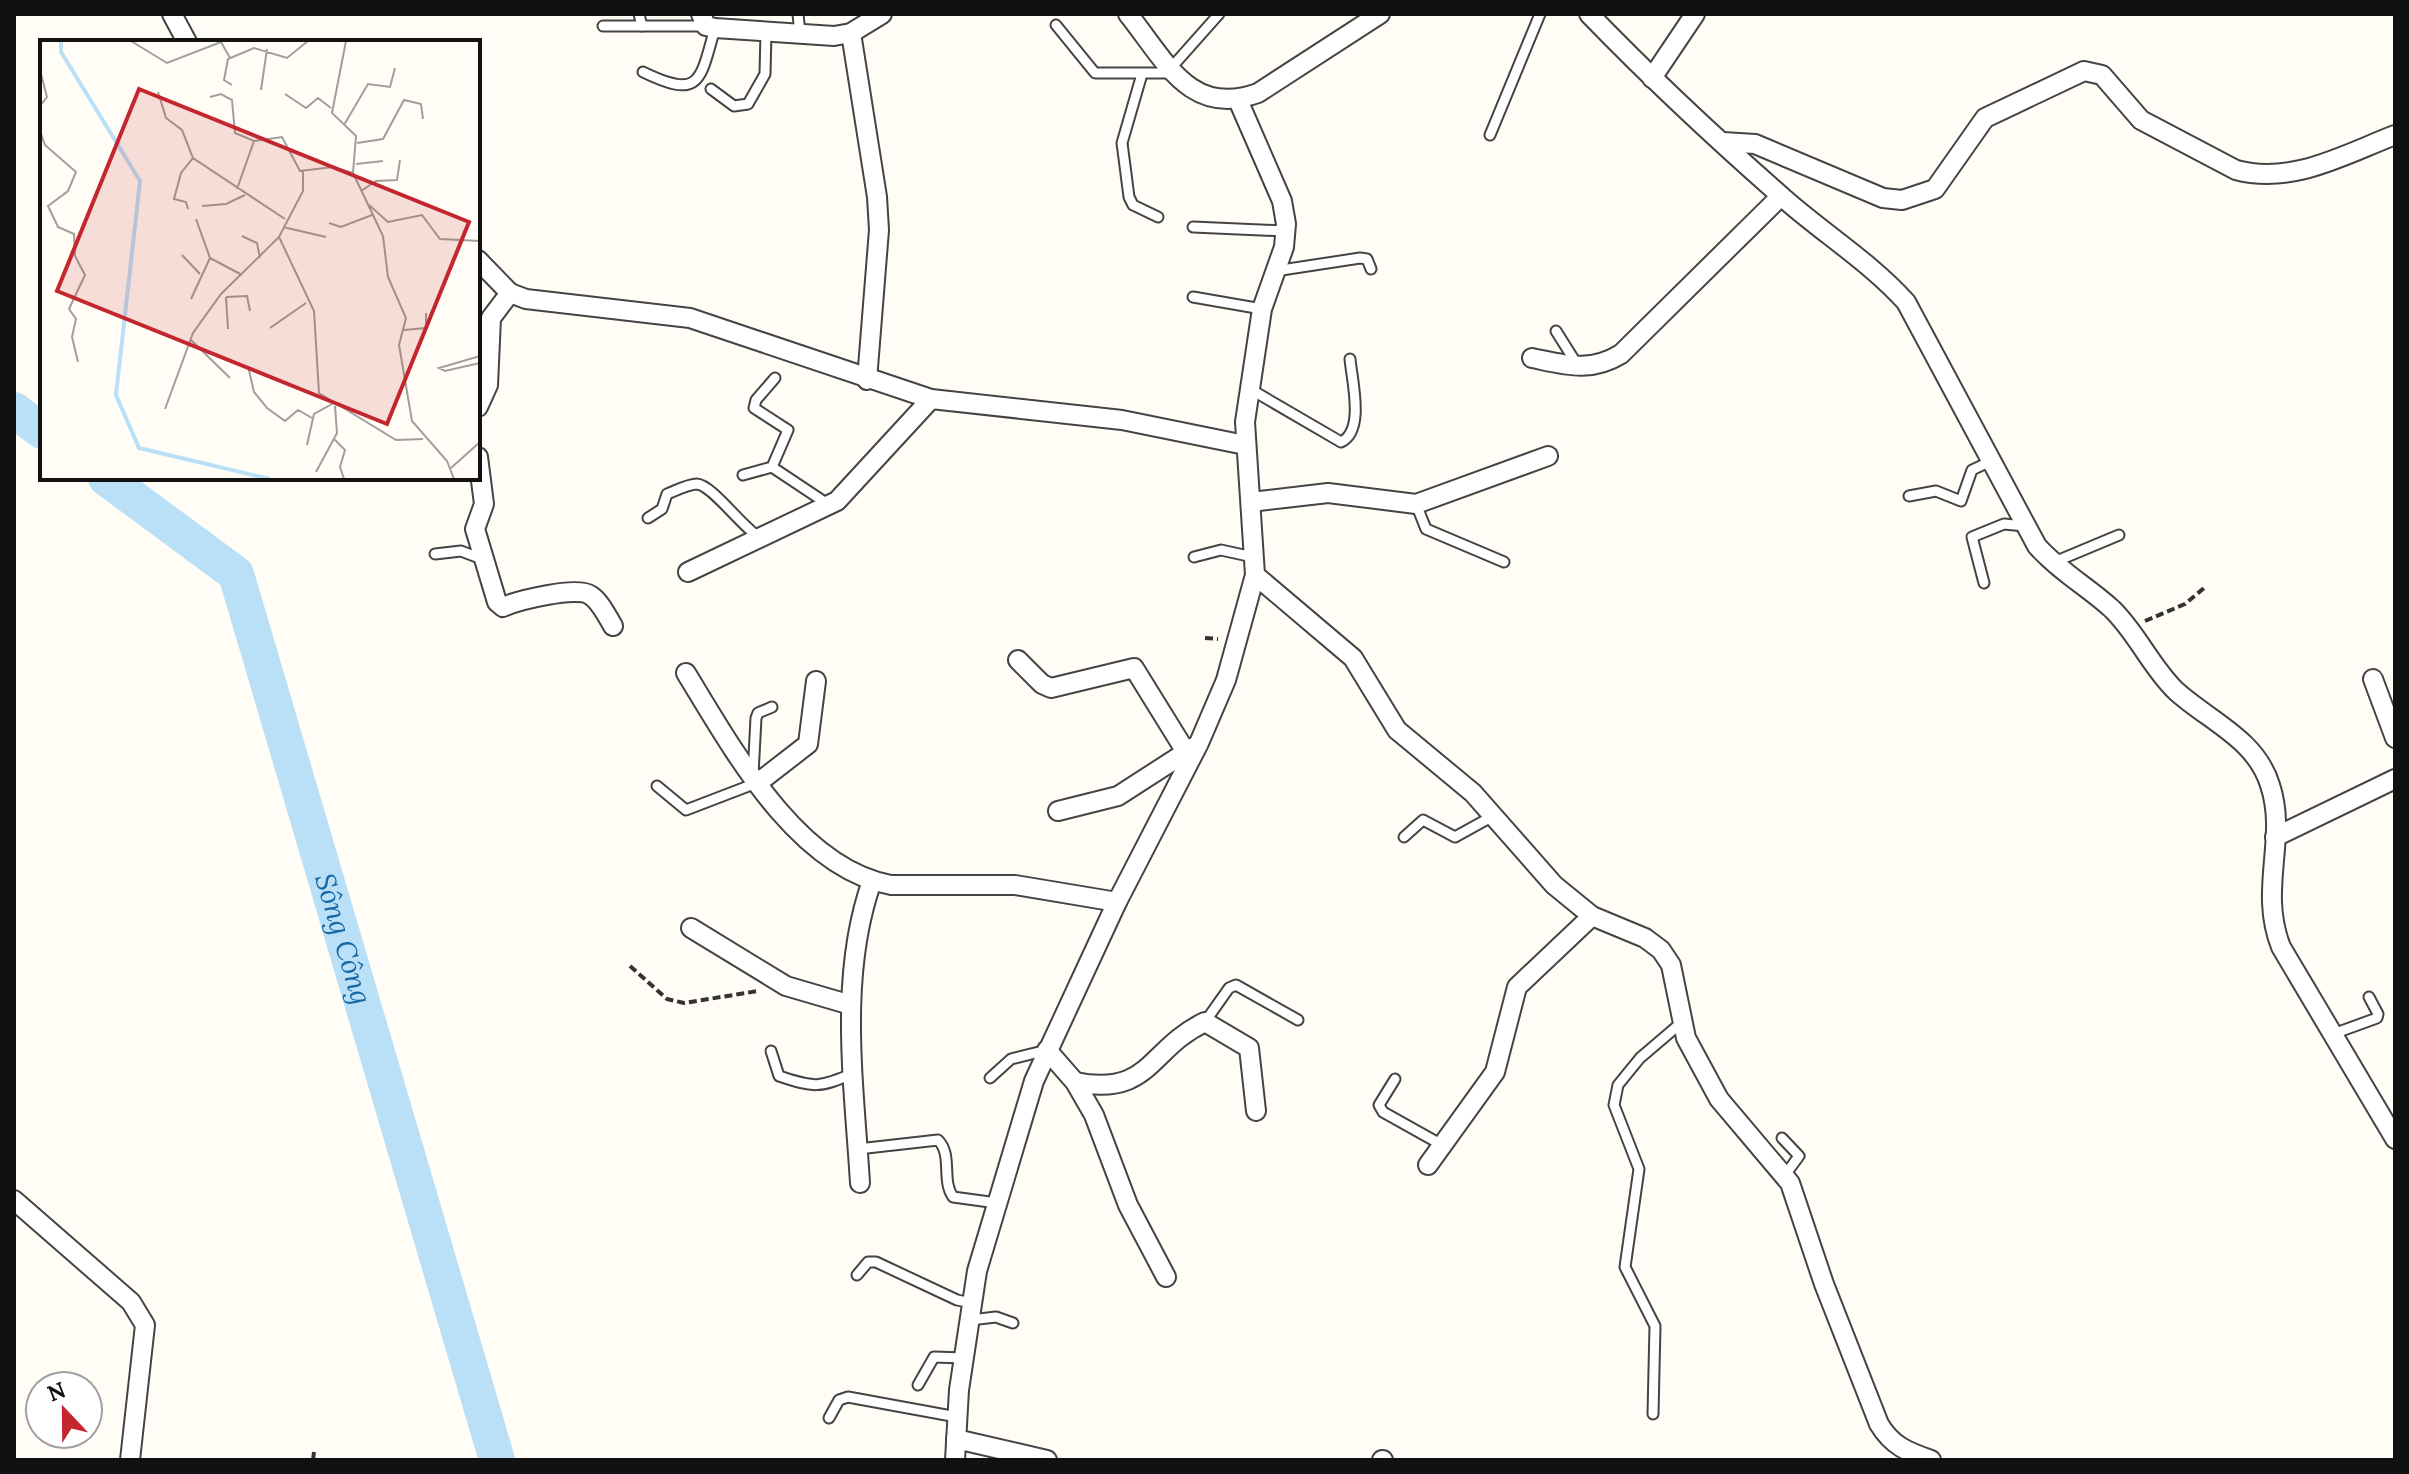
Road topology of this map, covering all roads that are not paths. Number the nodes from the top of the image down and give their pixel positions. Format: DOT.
graph roads {
  1 [pos="172,14"];
  2 [pos="639,14"];
  3 [pos="798,14"];
  4 [pos="882,14"];
  5 [pos="1128,14"];
  6 [pos="1219,14"];
  7 [pos="1380,14"];
  8 [pos="1540,14"];
  9 [pos="1589,14"];
  10 [pos="1695,14"];
  11 [pos="707,23"];
  12 [pos="1056,25"];
  13 [pos="603,26"];
  14 [pos="642,26"];
  15 [pos="766,32"];
  16 [pos="851,33"];
  17 [pos="800,34"];
  18 [pos="186,40"];
  19 [pos="1173,70"];
  20 [pos="643,72"];
  21 [pos="1142,74"];
  22 [pos="1652,78"];
  23 [pos="711,89"];
  24 [pos="1238,100"];
  25 [pos="1490,135"];
  26 [pos="2395,135"];
  27 [pos="1723,142"];
  28 [pos="1781,196"];
  29 [pos="1158,217"];
  30 [pos="1193,227"];
  31 [pos="1285,231"];
  32 [pos="480,262"];
  33 [pos="1371,269"];
  34 [pos="1275,271"];
  35 [pos="510,293"];
  36 [pos="1193,297"];
  37 [pos="1262,309"];
  38 [pos="1556,331"];
  39 [pos="1532,358"];
  40 [pos="1350,359"];
  41 [pos="1580,368"];
  42 [pos="775,378"];
  43 [pos="867,380"];
  44 [pos="1250,389"];
  45 [pos="931,399"];
  46 [pos="480,401"];
  47 [pos="1245,445"];
  48 [pos="1548,456"];
  49 [pos="1991,461"];
  50 [pos="772,467"];
  51 [pos="480,473"];
  52 [pos="743,475"];
  53 [pos="1909,496"];
  54 [pos="1251,502"];
  55 [pos="1416,504"];
  56 [pos="829,505"];
  57 [pos="648,518"];
  58 [pos="2025,526"];
  59 [pos="2119,535"];
  60 [pos="760,538"];
  61 [pos="435,554"];
  62 [pos="1194,557"];
  63 [pos="487,562"];
  64 [pos="1504,562"];
  65 [pos="2052,563"];
  66 [pos="1255,566"];
  67 [pos="688,572"];
  68 [pos="1984,583"];
  69 [pos="613,626"];
  70 [pos="1018,660"];
  71 [pos="686,673"];
  72 [pos="2373,679"];
  73 [pos="816,681"];
  74 [pos="772,707"];
  75 [pos="2395,738"];
  76 [pos="1193,748"];
  77 [pos="756,778"];
  78 [pos="2395,779"];
  79 [pos="657,786"];
  80 [pos="1058,811"];
  81 [pos="1493,816"];
  82 [pos="1404,837"];
  83 [pos="2275,837"];
  84 [pos="872,881"];
  85 [pos="1117,902"];
  86 [pos="1592,916"];
  87 [pos="691,928"];
  88 [pos="2369,997"];
  89 [pos="851,1005"];
  90 [pos="1298,1020"];
  91 [pos="1205,1022"];
  92 [pos="1681,1023"];
  93 [pos="2333,1034"];
  94 [pos="1047,1050"];
  95 [pos="771,1051"];
  96 [pos="854,1073"];
  97 [pos="990,1078"];
  98 [pos="1395,1079"];
  99 [pos="1075,1082"];
  100 [pos="1256,1111"];
  101 [pos="1782,1138"];
  102 [pos="2395,1139"];
  103 [pos="1442,1145"];
  104 [pos="858,1149"];
  105 [pos="1428,1165"];
  106 [pos="1785,1175"];
  107 [pos="860,1183"];
  108 [pos="14,1200"];
  109 [pos="997,1203"];
  110 [pos="857,1275"];
  111 [pos="1166,1277"];
  112 [pos="971,1312"];
  113 [pos="1013,1323"];
  114 [pos="964,1358"];
  115 [pos="918,1385"];
  116 [pos="1653,1414"];
  117 [pos="957,1417"];
  118 [pos="829,1418"];
  119 [pos="956,1439"];
  120 [pos="130,1460"];
  121 [pos="955,1460"];
  122 [pos="1047,1460"];
  123 [pos="1931,1460"];
  1 -- 18 [label="street"];
  2 -- 14 [label="lane"];
  3 -- 17 [label="lane"];
  4 -- 16 [label="street"];
  5 -- 19 [label="street"];
  6 -- 19 [label="lane"];
  7 -- 24 [label="street"];
  8 -- 25 [label="lane"];
  9 -- 22 [label="street"];
  10 -- 22 [label="street"];
  11 -- 14 [label="lane"];
  11 -- 15 [label="street"];
  11 -- 20 [label="lane"];
  12 -- 21 [label="lane"];
  13 -- 14 [label="lane"];
  15 -- 17 [label="street"];
  15 -- 23 [label="lane"];
  16 -- 17 [label="street"];
  16 -- 43 [label="street"];
  19 -- 21 [label="lane"];
  19 -- 24 [label="street"];
  21 -- 29 [label="lane"];
  22 -- 27 [label="street"];
  24 -- 31 [label="street"];
  26 -- 27 [label="street"];
  27 -- 28 [label="street"];
  28 -- 41 [label="street"];
  28 -- 49 [label="street"];
  30 -- 31 [label="lane"];
  31 -- 34 [label="street"];
  32 -- 35 [label="street"];
  33 -- 34 [label="lane"];
  34 -- 37 [label="street"];
  35 -- 43 [label="street"];
  35 -- 46 [label="street"];
  36 -- 37 [label="lane"];
  37 -- 44 [label="street"];
  38 -- 41 [label="lane"];
  39 -- 41 [label="street"];
  40 -- 44 [label="lane"];
  42 -- 50 [label="lane"];
  43 -- 45 [label="street"];
  44 -- 47 [label="street"];
  45 -- 47 [label="street"];
  45 -- 56 [label="street"];
  47 -- 54 [label="street"];
  48 -- 55 [label="street"];
  49 -- 53 [label="lane"];
  49 -- 58 [label="street"];
  50 -- 52 [label="lane"];
  50 -- 56 [label="lane"];
  51 -- 63 [label="street"];
  54 -- 55 [label="street"];
  54 -- 66 [label="street"];
  55 -- 64 [label="lane"];
  56 -- 60 [label="street"];
  57 -- 60 [label="lane"];
  58 -- 65 [label="street"];
  58 -- 68 [label="lane"];
  59 -- 65 [label="lane"];
  60 -- 67 [label="street"];
  61 -- 63 [label="lane"];
  62 -- 66 [label="lane"];
  63 -- 69 [label="street"];
  65 -- 83 [label="street"];
  66 -- 76 [label="street"];
  66 -- 81 [label="street"];
  70 -- 76 [label="street"];
  71 -- 77 [label="street"];
  72 -- 75 [label="street"];
  73 -- 77 [label="street"];
  74 -- 77 [label="lane"];
  76 -- 80 [label="street"];
  76 -- 85 [label="street"];
  77 -- 79 [label="lane"];
  77 -- 84 [label="street"];
  78 -- 83 [label="street"];
  81 -- 82 [label="lane"];
  81 -- 86 [label="street"];
  83 -- 93 [label="street"];
  84 -- 85 [label="street"];
  84 -- 89 [label="street"];
  85 -- 94 [label="street"];
  86 -- 92 [label="street"];
  86 -- 103 [label="street"];
  87 -- 89 [label="street"];
  88 -- 93 [label="lane"];
  89 -- 96 [label="street"];
  90 -- 91 [label="lane"];
  91 -- 99 [label="street"];
  91 -- 100 [label="street"];
  92 -- 106 [label="street"];
  92 -- 116 [label="lane"];
  93 -- 102 [label="street"];
  94 -- 97 [label="lane"];
  94 -- 99 [label="street"];
  94 -- 109 [label="street"];
  95 -- 96 [label="lane"];
  96 -- 104 [label="street"];
  98 -- 103 [label="lane"];
  99 -- 111 [label="street"];
  101 -- 106 [label="lane"];
  103 -- 105 [label="street"];
  104 -- 107 [label="street"];
  104 -- 109 [label="lane"];
  106 -- 123 [label="street"];
  108 -- 120 [label="street"];
  109 -- 112 [label="street"];
  110 -- 112 [label="lane"];
  112 -- 113 [label="lane"];
  112 -- 114 [label="street"];
  114 -- 115 [label="lane"];
  114 -- 117 [label="street"];
  117 -- 118 [label="lane"];
  117 -- 119 [label="street"];
  119 -- 121 [label="street"];
  119 -- 122 [label="street"];
}
